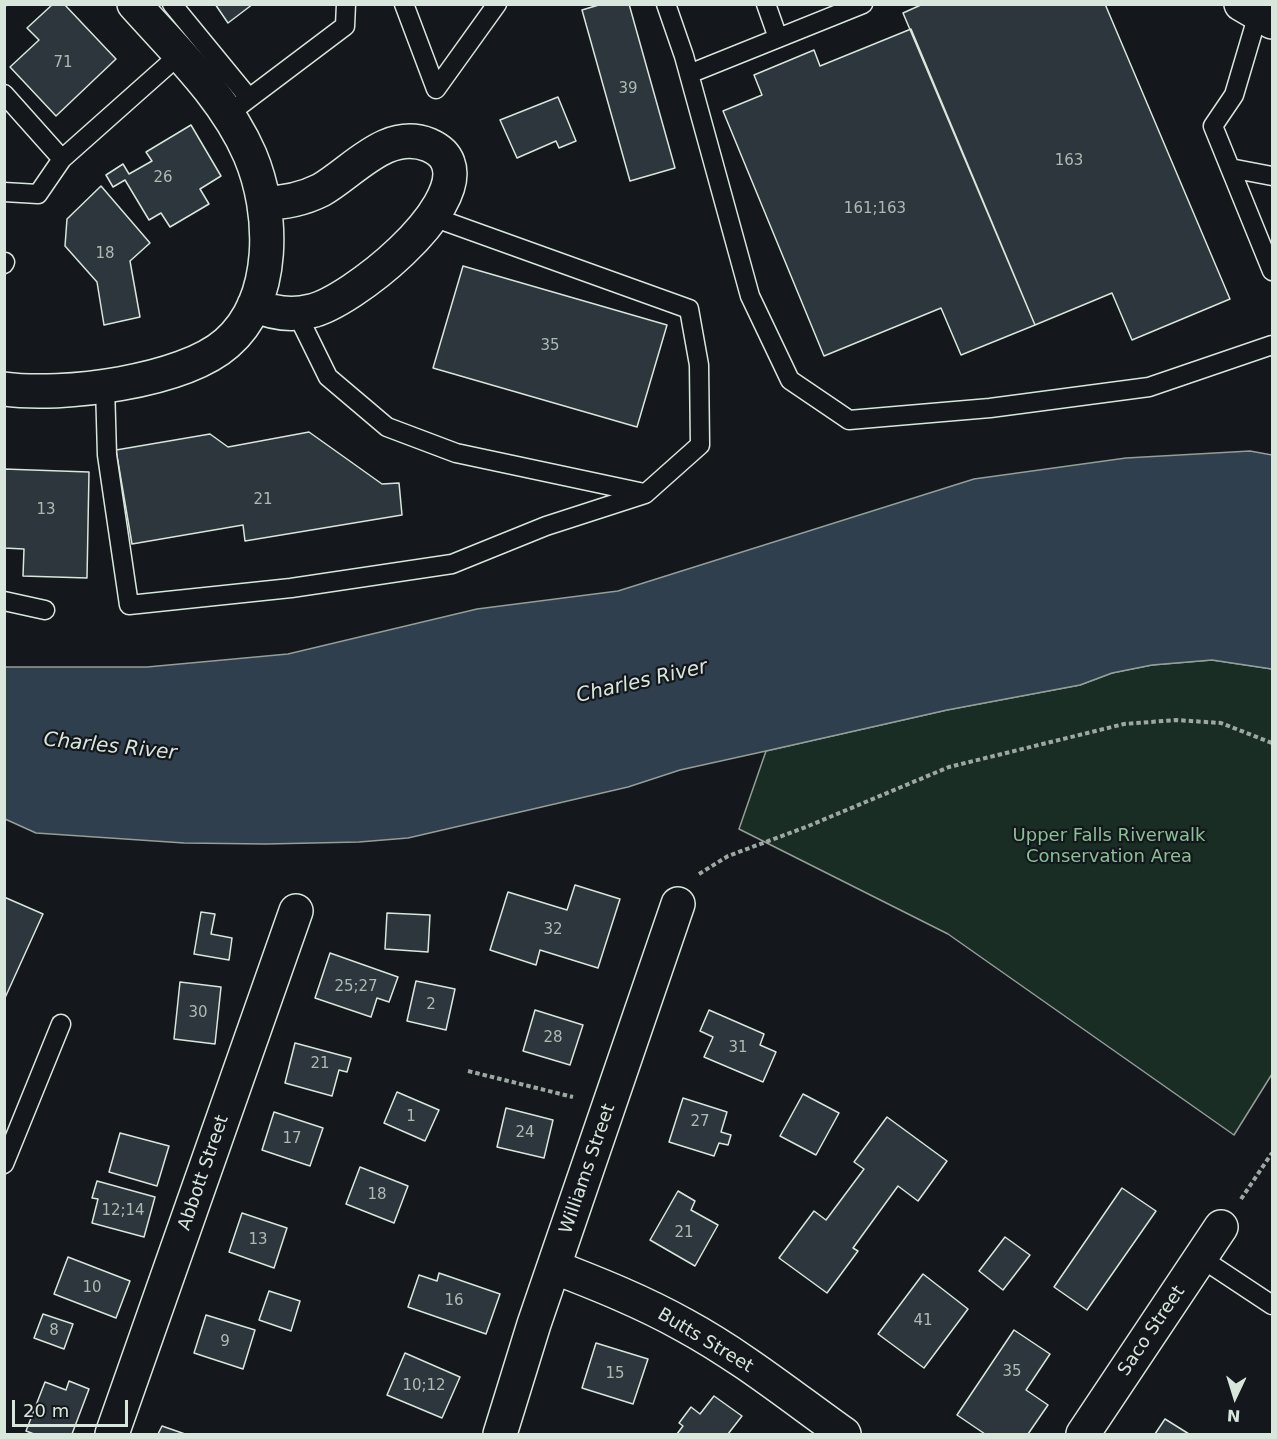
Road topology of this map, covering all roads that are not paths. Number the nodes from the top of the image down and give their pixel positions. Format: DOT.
graph roads {
  1 [pos="134,4"];
  2 [pos="172,4"];
  3 [pos="346,4"];
  4 [pos="404,4"];
  5 [pos="497,4"];
  6 [pos="666,4"];
  7 [pos="766,4"];
  8 [pos="863,4"];
  9 [pos="1259,11"];
  10 [pos="778,38"];
  11 [pos="179,55"];
  12 [pos="686,65"];
  13 [pos="4,94"];
  14 [pos="238,107"];
  15 [pos="62,159"];
  16 [pos="1230,168"];
  17 [pos="1272,176"];
  18 [pos="4,192"];
  19 [pos="264,203"];
  20 [pos="434,217"];
  21 [pos="1272,271"];
  22 [pos="254,305"];
  23 [pos="297,314"];
  24 [pos="1272,345"];
  25 [pos="105,386"];
  26 [pos="4,389"];
  27 [pos="645,494"];
  28 [pos="4,601"];
  29 [pos="45,610"];
  30 [pos="678,904"];
  31 [pos="296,911"];
  32 [pos="61,1024"];
  33 [pos="4,1164"];
  34 [pos="1221,1227"];
  35 [pos="1201,1258"];
  36 [pos="554,1267"];
  37 [pos="1272,1305"];
  38 [pos="112,1434"];
  39 [pos="500,1434"];
  40 [pos="844,1434"];
  41 [pos="1083,1434"];
  1 -- 11 [label="street"];
  2 -- 14 [label="lane"];
  3 -- 14 [label="lane"];
  4 -- 5 [label="lane"];
  6 -- 12 [label="lane"];
  7 -- 10 [label="lane"];
  8 -- 10 [label="lane"];
  9 -- 16 [label="lane"];
  10 -- 12 [label="lane"];
  11 -- 14 [label="street"];
  11 -- 15 [label="lane"];
  12 -- 24 [label="lane"];
  13 -- 15 [label="lane"];
  14 -- 19 [label="street"];
  15 -- 18 [label="lane"];
  16 -- 17 [label="lane"];
  16 -- 21 [label="lane"];
  19 -- 20 [label="street"];
  19 -- 22 [label="street"];
  20 -- 23 [label="street"];
  20 -- 27 [label="lane"];
  22 -- 23 [label="street"];
  22 -- 25 [label="street"];
  23 -- 27 [label="lane"];
  25 -- 26 [label="street"];
  25 -- 27 [label="lane"];
  28 -- 29 [label="lane"];
  30 -- 36 [label="street, Williams Street"];
  31 -- 38 [label="street, Abbott Street"];
  32 -- 33 [label="lane"];
  34 -- 35 [label="street, Saco Street"];
  35 -- 37 [label="lane"];
  35 -- 41 [label="street, Saco Street"];
  36 -- 39 [label="street, Williams Street"];
  36 -- 40 [label="street, Butts Street"];
}
